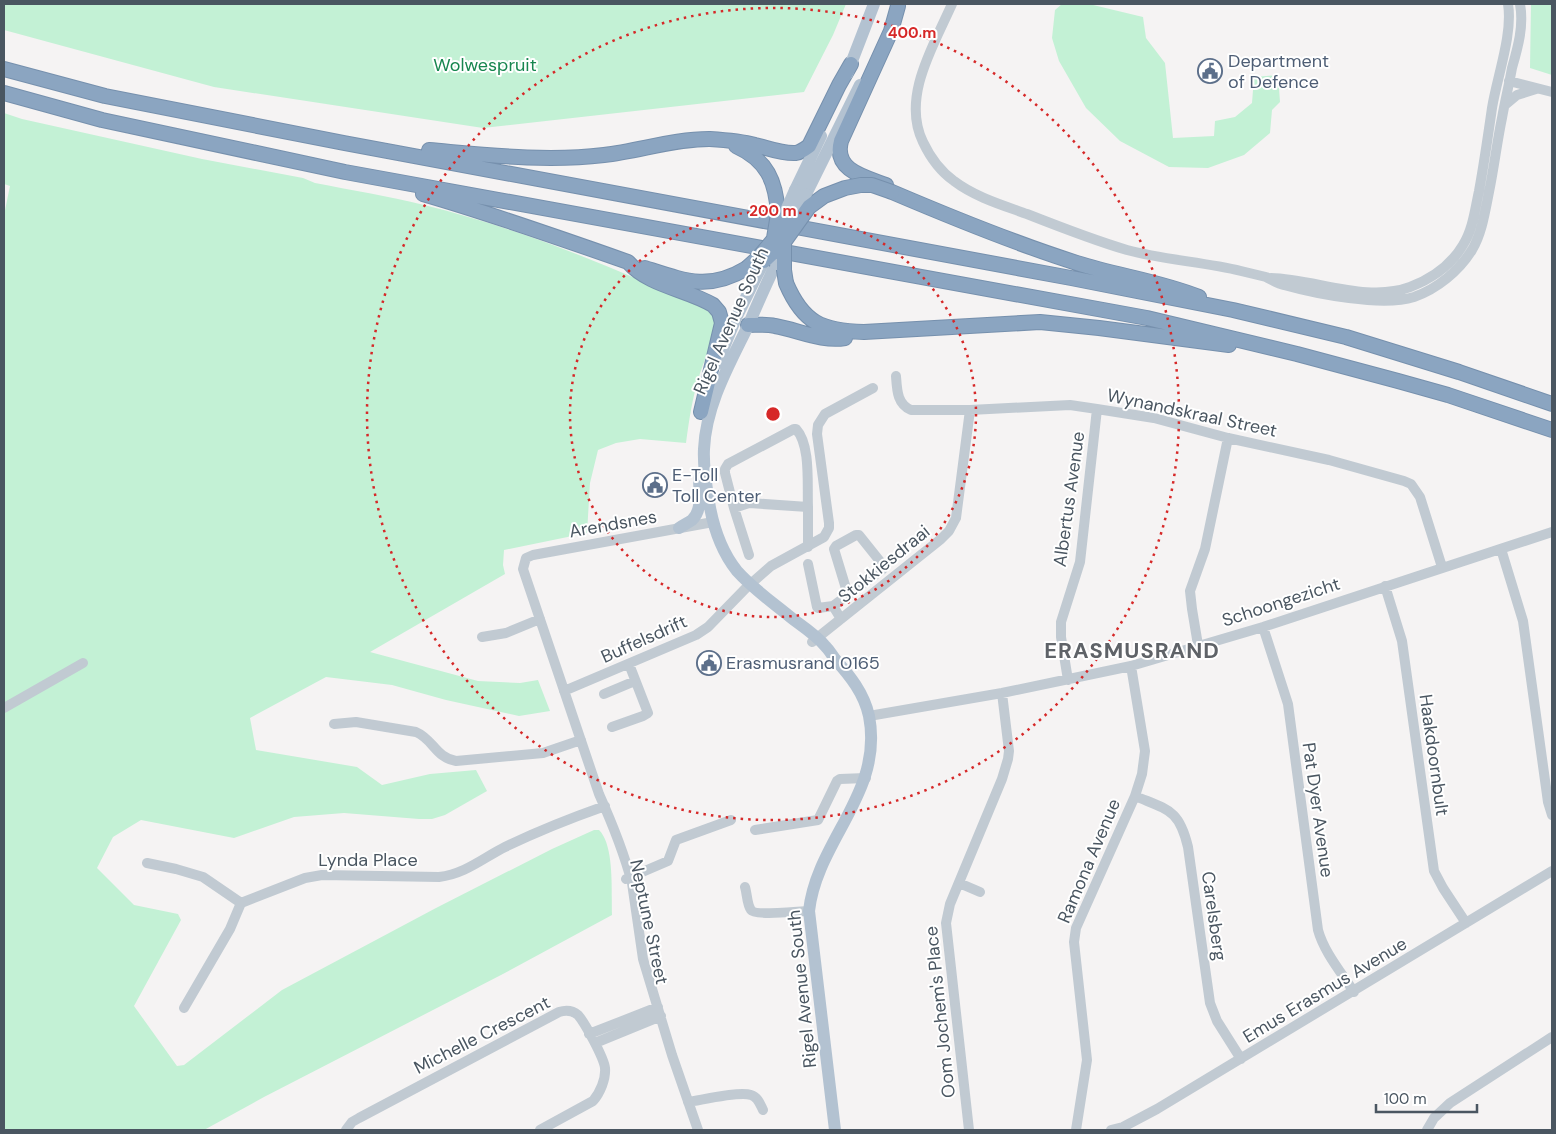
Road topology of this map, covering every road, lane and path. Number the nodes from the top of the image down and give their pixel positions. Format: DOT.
graph roads {
  1 [pos="874,4"];
  2 [pos="952,4"];
  3 [pos="1508,4"];
  4 [pos="1520,4"];
  5 [pos="899,5"];
  6 [pos="1506,43"];
  7 [pos="1515,58"];
  8 [pos="851,64"];
  9 [pos="4,69"];
  10 [pos="1509,81"];
  11 [pos="1522,84"];
  12 [pos="1537,88"];
  13 [pos="1552,92"];
  14 [pos="4,93"];
  15 [pos="1505,105"];
  16 [pos="1497,116"];
  17 [pos="344,143"];
  18 [pos="668,144"];
  19 [pos="345,172"];
  20 [pos="801,192"];
  21 [pos="942,213"];
  22 [pos="786,217"];
  23 [pos="774,251"];
  24 [pos="628,262"];
  25 [pos="1233,310"];
  26 [pos="742,321"];
  27 [pos="940,327"];
  28 [pos="1297,354"];
  29 [pos="896,376"];
  30 [pos="873,388"];
  31 [pos="1552,404"];
  32 [pos="1097,409"];
  33 [pos="970,410"];
  34 [pos="701,412"];
  35 [pos="1552,430"];
  36 [pos="1228,438"];
  37 [pos="698,466"];
  38 [pos="808,506"];
  39 [pos="734,508"];
  40 [pos="710,523"];
  41 [pos="679,528"];
  42 [pos="1552,532"];
  43 [pos="808,547"];
  44 [pos="1501,549"];
  45 [pos="749,555"];
  46 [pos="808,564"];
  47 [pos="523,566"];
  48 [pos="1442,567"];
  49 [pos="748,586"];
  50 [pos="1386,586"];
  51 [pos="848,595"];
  52 [pos="833,606"];
  53 [pos="841,619"];
  54 [pos="540,620"];
  55 [pos="1263,626"];
  56 [pos="482,636"];
  57 [pos="814,640"];
  58 [pos="1198,645"];
  59 [pos="83,662"];
  60 [pos="629,664"];
  61 [pos="1132,666"];
  62 [pos="1068,680"];
  63 [pos="635,681"];
  64 [pos="564,691"];
  65 [pos="1002,693"];
  66 [pos="604,694"];
  67 [pos="4,708"];
  68 [pos="869,716"];
  69 [pos="334,724"];
  70 [pos="612,727"];
  71 [pos="581,740"];
  72 [pos="866,778"];
  73 [pos="1135,796"];
  74 [pos="604,806"];
  75 [pos="1552,815"];
  76 [pos="731,820"];
  77 [pos="754,830"];
  78 [pos="147,863"];
  79 [pos="1552,871"];
  80 [pos="628,879"];
  81 [pos="959,883"];
  82 [pos="745,887"];
  83 [pos="980,892"];
  84 [pos="241,904"];
  85 [pos="809,911"];
  86 [pos="1466,923"];
  87 [pos="1354,992"];
  88 [pos="184,1008"];
  89 [pos="657,1012"];
  90 [pos="589,1034"];
  91 [pos="1552,1037"];
  92 [pos="595,1043"];
  93 [pos="1241,1060"];
  94 [pos="688,1102"];
  95 [pos="762,1110"];
  96 [pos="346,1130"];
  97 [pos="540,1130"];
  98 [pos="698,1130"];
  99 [pos="834,1130"];
  100 [pos="969,1130"];
  101 [pos="1076,1130"];
  102 [pos="1111,1130"];
  103 [pos="1427,1130"];
  1 -- 8 [label="main road"];
  2 -- 16 [label="street"];
  3 -- 6 [label="street"];
  4 -- 7 [label="street"];
  5 -- 20 [label="main road"];
  5 -- 21 [label="highway"];
  6 -- 10 [label="street"];
  6 -- 16 [label="street"];
  7 -- 10 [label="street"];
  7 -- 11 [label="street"];
  8 -- 18 [label="highway"];
  8 -- 20 [label="main road"];
  9 -- 17 [label="highway"];
  10 -- 11 [label="street"];
  10 -- 15 [label="street"];
  10 -- 16 [label="street"];
  11 -- 12 [label="street"];
  12 -- 13 [label="street"];
  12 -- 15 [label="street"];
  14 -- 19 [label="highway"];
  15 -- 16 [label="street"];
  17 -- 18 [label="highway"];
  17 -- 25 [label="highway"];
  18 -- 22 [label="highway"];
  19 -- 24 [label="highway"];
  19 -- 28 [label="highway"];
  20 -- 22 [label="main road, bridge"];
  21 -- 23 [label="highway, bridge"];
  21 -- 25 [label="highway"];
  22 -- 23 [label="highway, bridge"];
  23 -- 24 [label="highway, bridge"];
  23 -- 26 [label="main road, Rigel Avenue South"];
  23 -- 27 [label="highway, bridge"];
  24 -- 34 [label="highway"];
  25 -- 31 [label="highway"];
  26 -- 27 [label="highway"];
  26 -- 34 [label="main road, Rigel Avenue South"];
  26 -- 40 [label="main road, Rigel Avenue South"];
  27 -- 28 [label="highway"];
  28 -- 35 [label="highway"];
  29 -- 33 [label="street, Wynandskraal Street"];
  30 -- 43 [label="street, Buffelsdrift"];
  32 -- 33 [label="street, Wynandskraal Street"];
  32 -- 36 [label="street, Wynandskraal Street"];
  32 -- 62 [label="street, Albertus Avenue"];
  33 -- 53 [label="street, Stokkiesdraai"];
  34 -- 37 [label="main road, Rigel Avenue South"];
  36 -- 48 [label="street, Wynandskraal Street"];
  36 -- 58 [label="street"];
  37 -- 40 [label="main road, Rigel Avenue South"];
  37 -- 41 [label="main road"];
  38 -- 39 [label="street"];
  38 -- 39 [label="street"];
  38 -- 43 [label="street"];
  39 -- 45 [label="street"];
  40 -- 41 [label="street, Arendsnes"];
  40 -- 49 [label="main road, Rigel Avenue South"];
  41 -- 47 [label="street, Arendsnes"];
  42 -- 44 [label="street, Schoongezicht"];
  43 -- 49 [label="street, Buffelsdrift"];
  44 -- 48 [label="street, Schoongezicht"];
  44 -- 75 [label="street"];
  46 -- 52 [label="street"];
  47 -- 54 [label="street, Neptune Street"];
  48 -- 50 [label="street, Schoongezicht"];
  49 -- 57 [label="main road, Rigel Avenue South"];
  49 -- 60 [label="street, Buffelsdrift"];
  50 -- 55 [label="street, Schoongezicht"];
  50 -- 86 [label="street, Haakdoornbult"];
  51 -- 51 [label="street"];
  51 -- 52 [label="street"];
  52 -- 53 [label="street"];
  53 -- 57 [label="street, Stokkiesdraai"];
  54 -- 56 [label="street"];
  54 -- 64 [label="street, Neptune Street"];
  55 -- 58 [label="street, Schoongezicht"];
  55 -- 87 [label="street, Pat Dyer Avenue"];
  57 -- 68 [label="main road, Rigel Avenue South"];
  58 -- 61 [label="street, Schoongezicht"];
  59 -- 67 [label="street"];
  60 -- 63 [label="street"];
  60 -- 64 [label="street, Buffelsdrift"];
  61 -- 62 [label="street, Schoongezicht"];
  61 -- 73 [label="street, Ramona Avenue"];
  62 -- 65 [label="street, Schoongezicht"];
  63 -- 66 [label="street"];
  63 -- 70 [label="street"];
  64 -- 71 [label="street, Neptune Street"];
  65 -- 68 [label="street, Schoongezicht"];
  65 -- 81 [label="street, Oom Jochem's Place"];
  68 -- 72 [label="main road, Rigel Avenue South"];
  69 -- 71 [label="street"];
  71 -- 74 [label="street, Neptune Street"];
  72 -- 77 [label="street"];
  72 -- 85 [label="main road, Rigel Avenue South"];
  73 -- 93 [label="street, Carelsberg"];
  73 -- 101 [label="street, Ramona Avenue"];
  74 -- 80 [label="street, Neptune Street"];
  74 -- 84 [label="street, Lynda Place"];
  76 -- 80 [label="street"];
  78 -- 84 [label="street"];
  79 -- 86 [label="street, Emus Erasmus Avenue"];
  80 -- 89 [label="street, Neptune Street"];
  81 -- 83 [label="street"];
  81 -- 100 [label="street, Oom Jochem's Place"];
  82 -- 85 [label="street"];
  84 -- 88 [label="street"];
  85 -- 99 [label="main road, Rigel Avenue South"];
  86 -- 87 [label="street, Emus Erasmus Avenue"];
  87 -- 93 [label="street, Emus Erasmus Avenue"];
  89 -- 90 [label="street"];
  89 -- 92 [label="street"];
  89 -- 94 [label="street, Neptune Street"];
  90 -- 92 [label="street, Michelle Crescent"];
  90 -- 96 [label="street, Michelle Crescent"];
  91 -- 103 [label="street"];
  92 -- 97 [label="street, Michelle Crescent"];
  93 -- 102 [label="street, Emus Erasmus Avenue"];
  94 -- 95 [label="street"];
  94 -- 98 [label="street, Neptune Street"];
}
